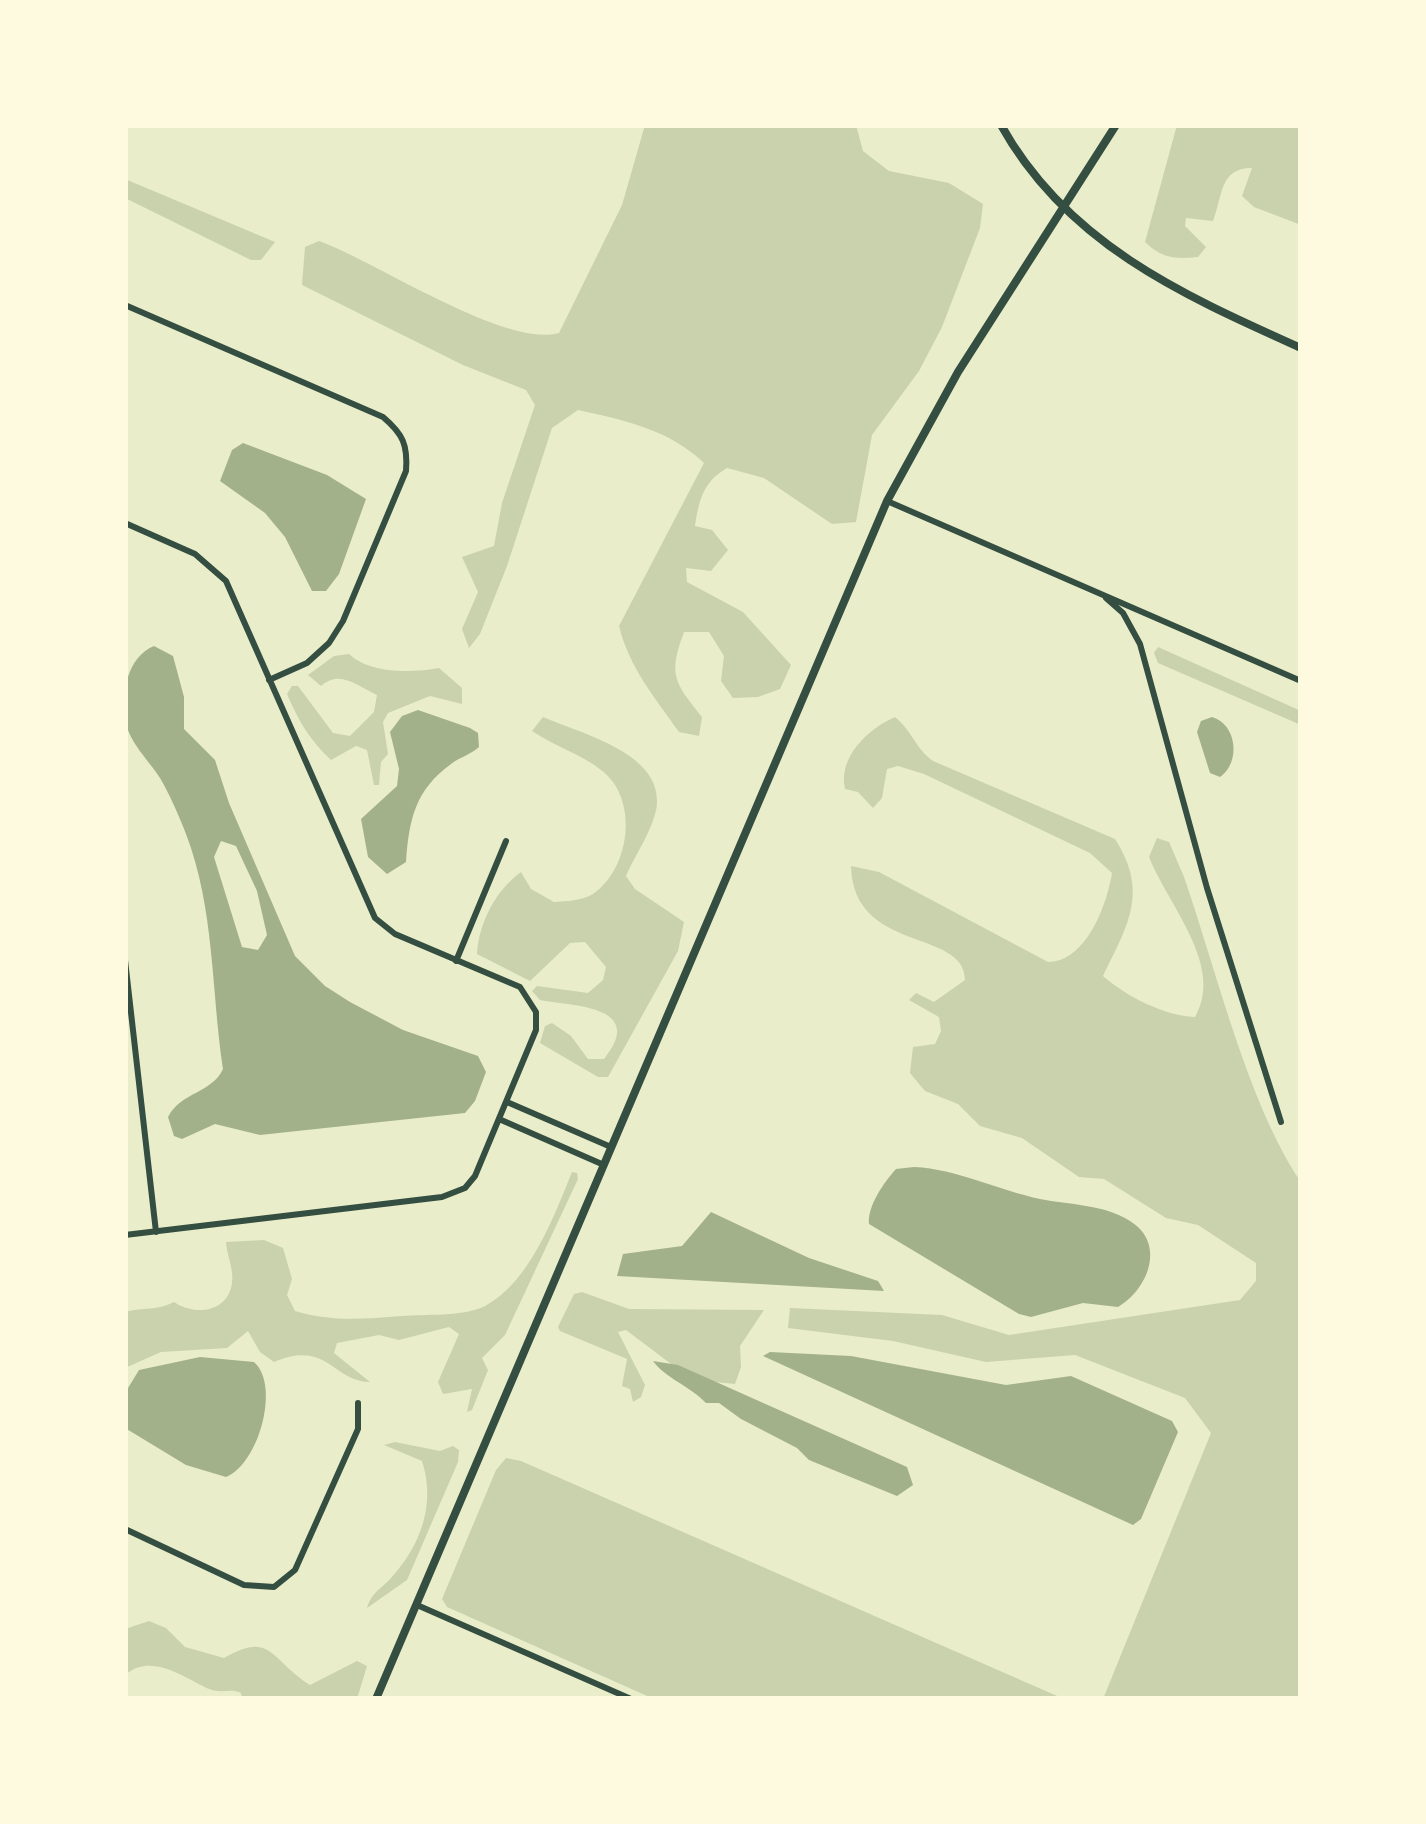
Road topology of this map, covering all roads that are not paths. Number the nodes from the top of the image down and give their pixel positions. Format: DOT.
graph roads {
  1 [pos="1001,125"];
  2 [pos="1116,125"];
  3 [pos="1065,209"];
  4 [pos="125,305"];
  5 [pos="1301,348"];
  6 [pos="887,501"];
  7 [pos="125,523"];
  8 [pos="1106,598"];
  9 [pos="269,680"];
  10 [pos="1301,682"];
  11 [pos="506,842"];
  12 [pos="125,960"];
  13 [pos="456,961"];
  14 [pos="128,1004"];
  15 [pos="507,1102"];
  16 [pos="499,1120"];
  17 [pos="1280,1122"];
  18 [pos="611,1147"];
  19 [pos="604,1165"];
  20 [pos="156,1232"];
  21 [pos="125,1235"];
  22 [pos="358,1404"];
  23 [pos="125,1529"];
  24 [pos="417,1605"];
  25 [pos="376,1699"];
  26 [pos="631,1699"];
  1 -- 3 [label="street"];
  2 -- 3 [label="street"];
  3 -- 5 [label="street"];
  3 -- 6 [label="street"];
  4 -- 9 [label="street"];
  6 -- 8 [label="street"];
  6 -- 18 [label="street"];
  7 -- 9 [label="street"];
  8 -- 10 [label="street"];
  8 -- 17 [label="street"];
  9 -- 13 [label="street"];
  11 -- 13 [label="street"];
  12 -- 14 [label="street"];
  13 -- 15 [label="street"];
  14 -- 20 [label="street"];
  15 -- 16 [label="street"];
  15 -- 18 [label="street"];
  16 -- 19 [label="street"];
  16 -- 20 [label="street"];
  18 -- 19 [label="street"];
  19 -- 24 [label="street"];
  20 -- 21 [label="street"];
  22 -- 23 [label="street"];
  24 -- 25 [label="street"];
  24 -- 26 [label="street"];
}
